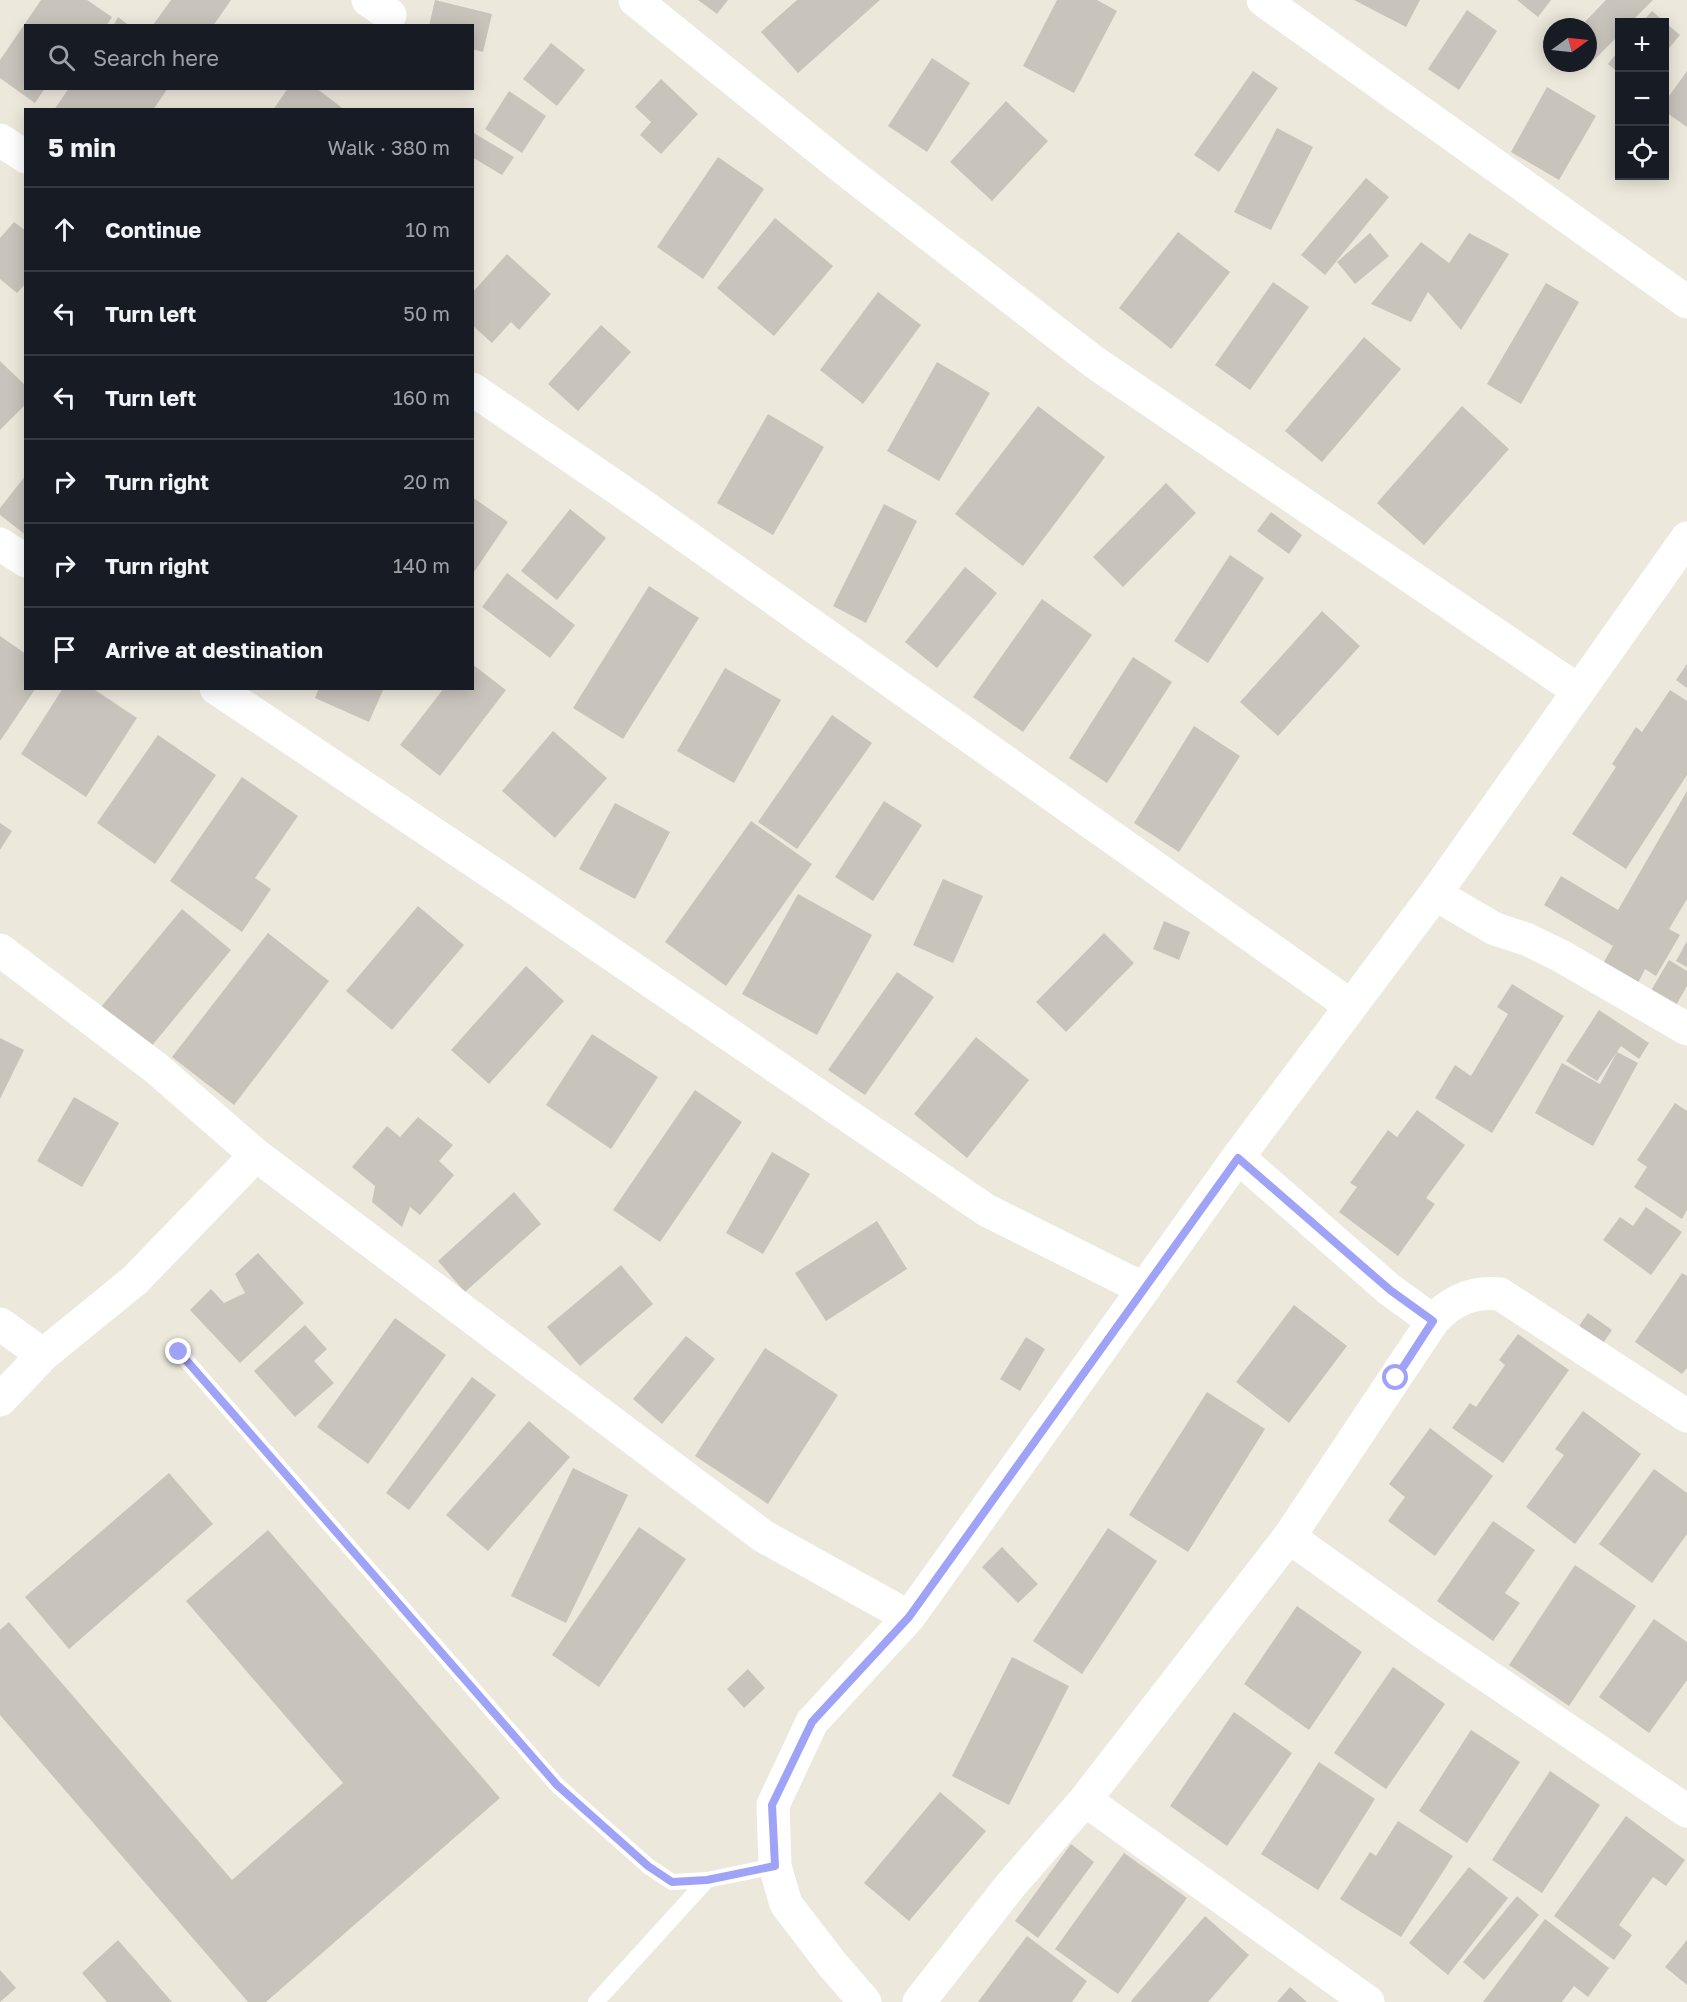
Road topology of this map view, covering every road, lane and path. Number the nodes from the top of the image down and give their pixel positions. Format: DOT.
graph roads {
  1 [pos="635,0"];
  2 [pos="1263,0"];
  3 [pos="0,140"];
  4 [pos="24,156"];
  5 [pos="1687,302"];
  6 [pos="474,390"];
  7 [pos="1687,538"];
  8 [pos="0,544"];
  9 [pos="24,560"];
  10 [pos="219,690"];
  11 [pos="1579,691"];
  12 [pos="1435,894"];
  13 [pos="0,950"];
  14 [pos="1351,1006"];
  15 [pos="1687,1029"];
  16 [pos="255,1155"];
  17 [pos="1238,1158"];
  18 [pos="1144,1289"];
  19 [pos="1433,1321"];
  20 [pos="0,1324"];
  21 [pos="179,1352"];
  22 [pos="44,1355"];
  23 [pos="0,1400"];
  24 [pos="1687,1416"];
  25 [pos="1289,1537"];
  26 [pos="909,1617"];
  27 [pos="1084,1800"];
  28 [pos="1687,1811"];
  29 [pos="775,1866"];
  30 [pos="707,1880"];
  31 [pos="596,2002"];
  32 [pos="866,2002"];
  33 [pos="919,2002"];
  34 [pos="1368,2002"];
  1 -- 11 [label="street"];
  2 -- 5 [label="street"];
  3 -- 4 [label="street"];
  6 -- 14 [label="street"];
  7 -- 11 [label="street"];
  8 -- 9 [label="street"];
  10 -- 18 [label="street"];
  11 -- 12 [label="street"];
  12 -- 14 [label="street"];
  12 -- 15 [label="street"];
  13 -- 16 [label="street"];
  14 -- 17 [label="street"];
  16 -- 22 [label="street"];
  16 -- 26 [label="street"];
  17 -- 18 [label="street"];
  17 -- 19 [label="street"];
  18 -- 26 [label="street"];
  19 -- 24 [label="street"];
  19 -- 25 [label="street"];
  20 -- 22 [label="street"];
  21 -- 30 [label="lane"];
  22 -- 23 [label="street"];
  25 -- 27 [label="street"];
  25 -- 28 [label="street"];
  26 -- 29 [label="street"];
  27 -- 33 [label="street"];
  27 -- 34 [label="street"];
  29 -- 30 [label="lane"];
  29 -- 32 [label="street"];
  30 -- 31 [label="lane"];
}
